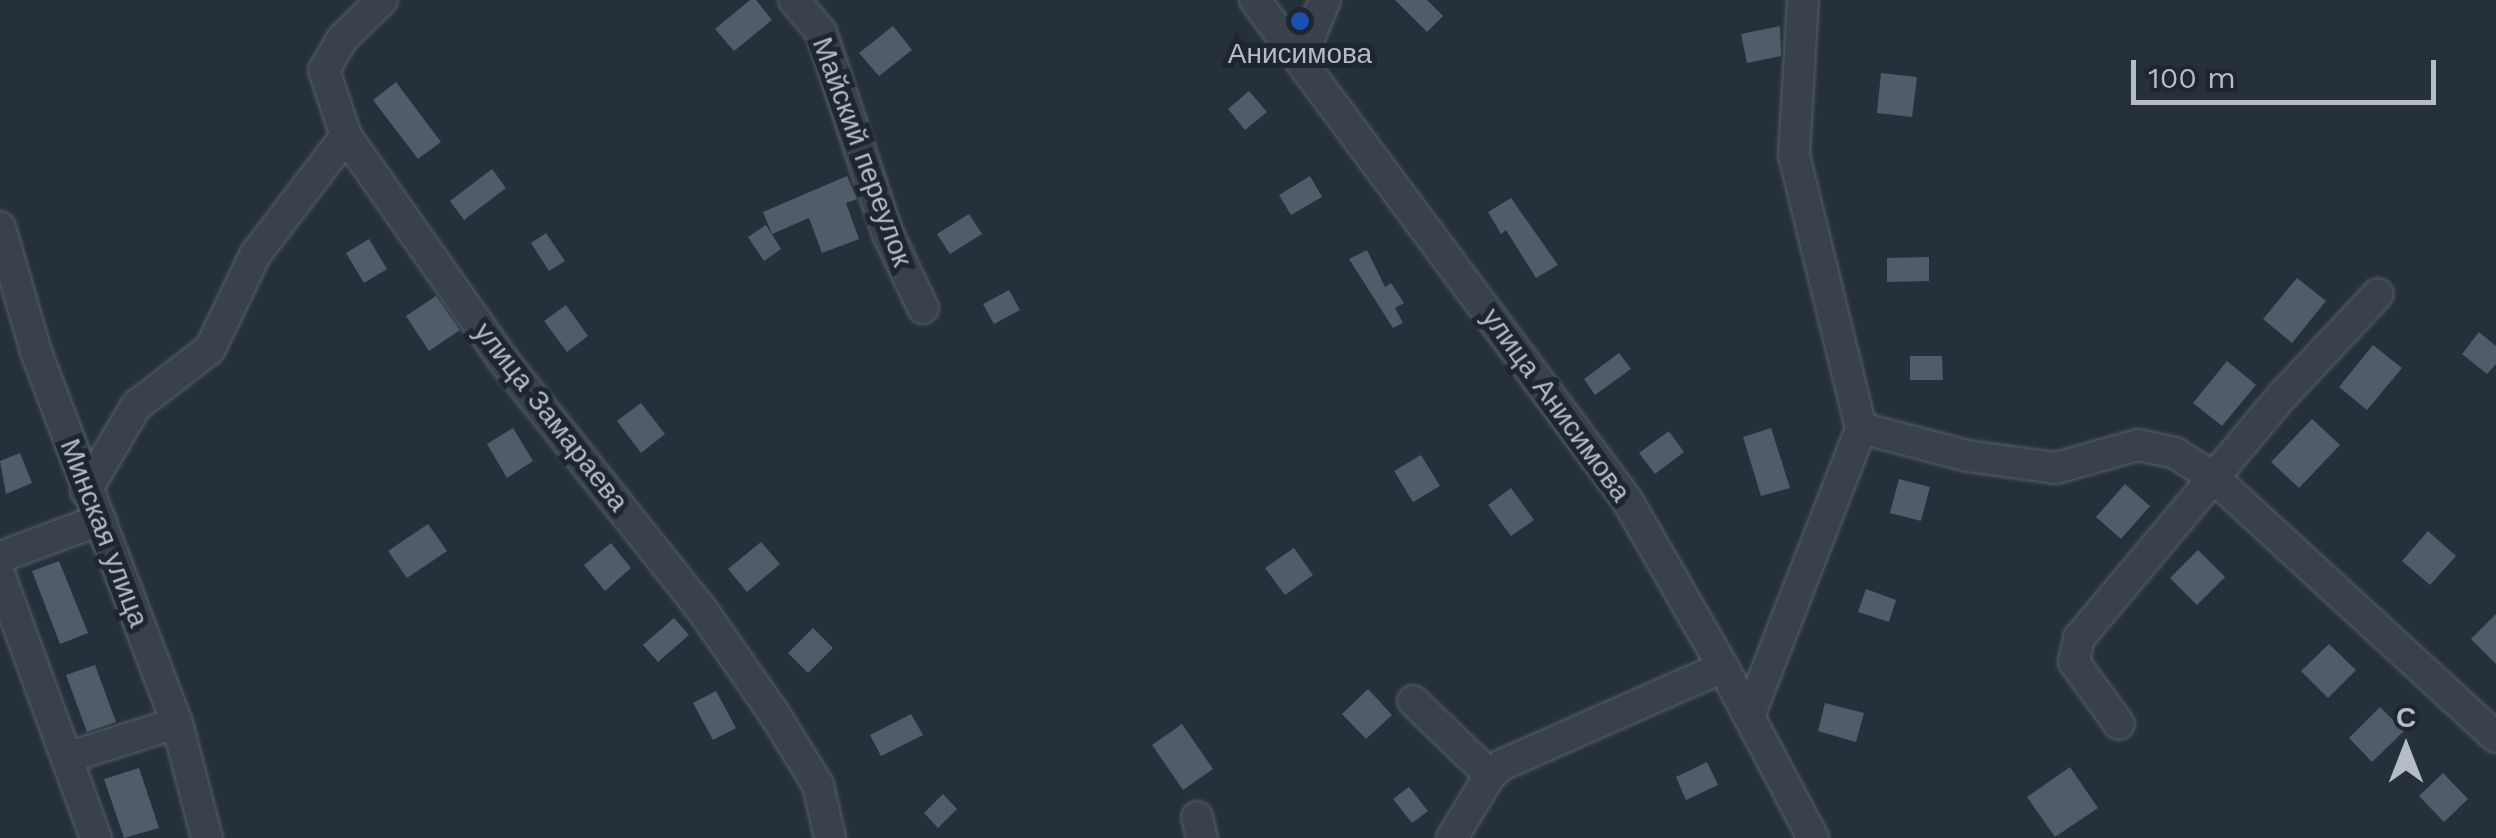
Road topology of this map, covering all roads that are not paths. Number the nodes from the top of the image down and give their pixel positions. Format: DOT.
graph roads {
  1 [pos="382,0"];
  2 [pos="794,0"];
  3 [pos="1256,0"];
  4 [pos="1325,0"];
  5 [pos="1803,0"];
  6 [pos="1300,60"];
  7 [pos="346,136"];
  8 [pos="0,227"];
  9 [pos="2378,294"];
  10 [pos="922,308"];
  11 [pos="1861,428"];
  12 [pos="2213,477"];
  13 [pos="86,491"];
  14 [pos="100,520"];
  15 [pos="0,556"];
  16 [pos="0,576"];
  17 [pos="1723,667"];
  18 [pos="1413,701"];
  19 [pos="1749,716"];
  20 [pos="176,723"];
  21 [pos="2119,724"];
  22 [pos="2496,737"];
  23 [pos="69,758"];
  24 [pos="1490,776"];
  25 [pos="96,838"];
  26 [pos="207,838"];
  27 [pos="830,838"];
  28 [pos="1452,838"];
  29 [pos="1812,838"];
  1 -- 7 [label="street, улица Замараева"];
  2 -- 10 [label="street, Майский переулок"];
  3 -- 6 [label="street, улица Анисимова"];
  4 -- 6 [label="street"];
  5 -- 11 [label="street"];
  6 -- 17 [label="street, улица Анисимова"];
  7 -- 13 [label="street"];
  7 -- 27 [label="street, улица Замараева"];
  8 -- 13 [label="street, Минская улица"];
  9 -- 12 [label="street"];
  11 -- 12 [label="street"];
  11 -- 19 [label="street"];
  12 -- 21 [label="street"];
  12 -- 22 [label="street"];
  13 -- 14 [label="street, Минская улица"];
  14 -- 15 [label="street"];
  14 -- 20 [label="street, Минская улица"];
  16 -- 23 [label="street"];
  17 -- 19 [label="street, улица Анисимова"];
  17 -- 24 [label="street"];
  18 -- 24 [label="street"];
  19 -- 29 [label="street, улица Анисимова"];
  20 -- 23 [label="street"];
  20 -- 26 [label="street, Минская улица"];
  23 -- 25 [label="street"];
  24 -- 28 [label="street"];
}
